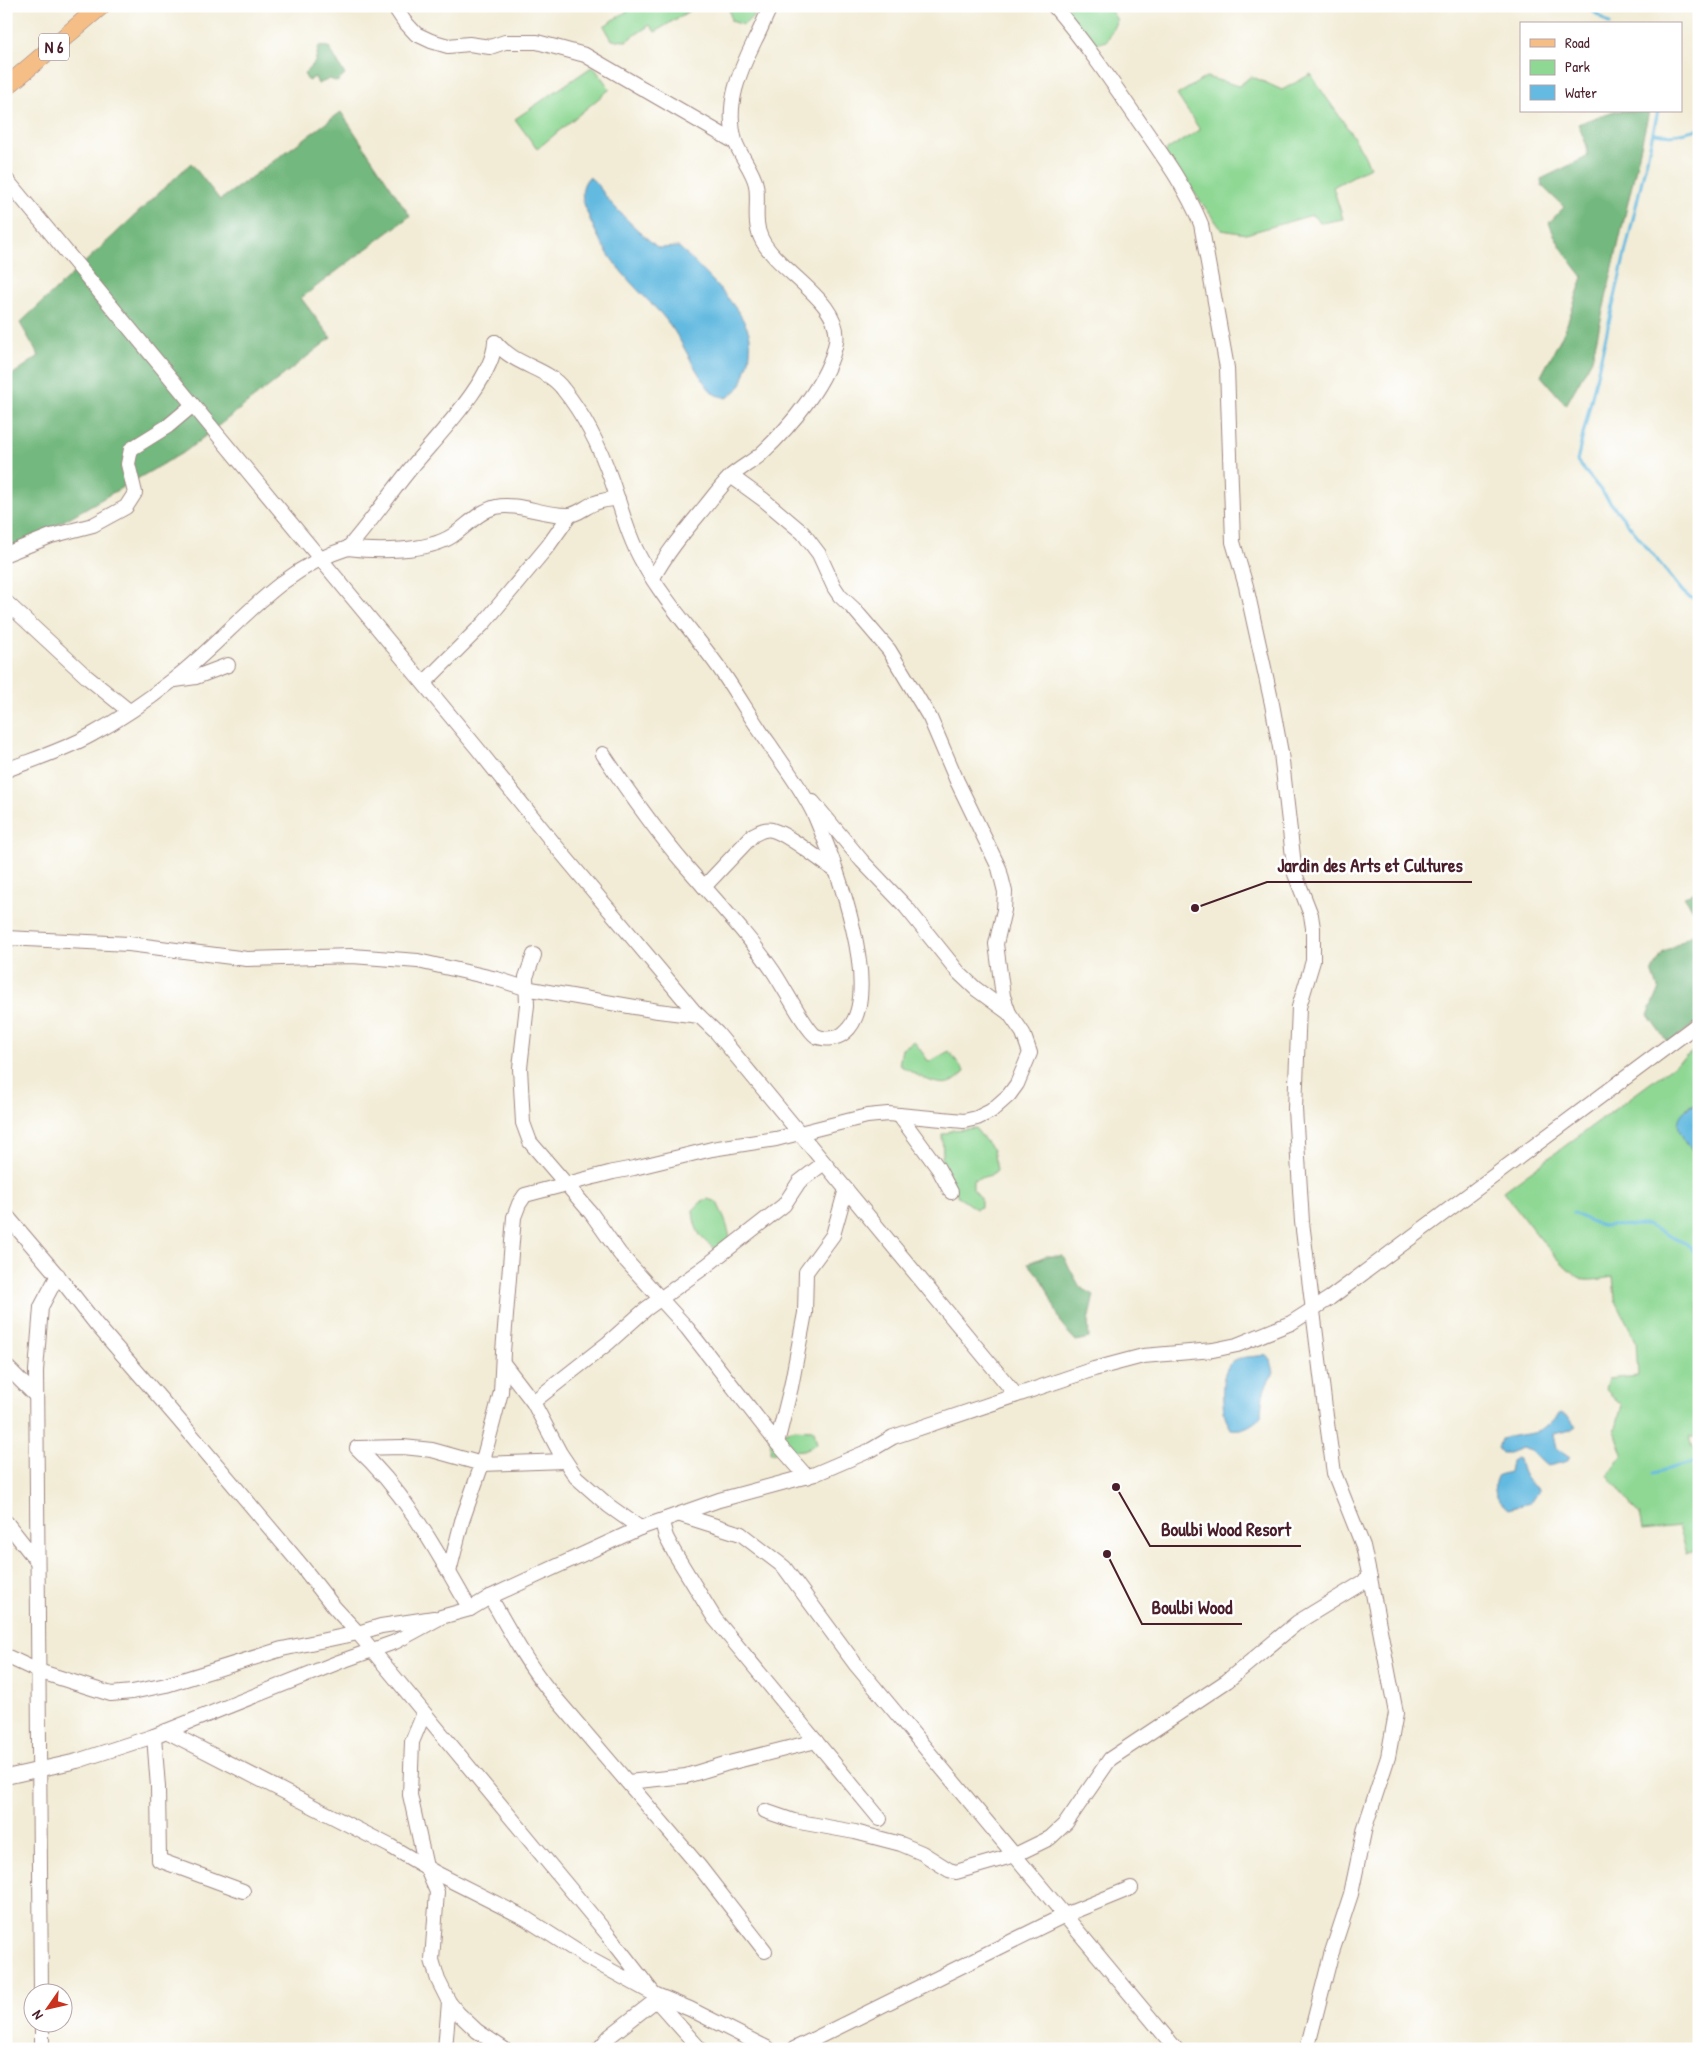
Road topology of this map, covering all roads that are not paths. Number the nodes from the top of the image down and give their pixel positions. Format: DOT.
graph roads {
  1 [pos="101,6"];
  2 [pos="394,6"];
  3 [pos="772,6"];
  4 [pos="1054,6"];
  5 [pos="6,87"];
  6 [pos="735,142"];
  7 [pos="6,179"];
  8 [pos="193,405"];
  9 [pos="732,476"];
  10 [pos="618,499"];
  11 [pos="570,515"];
  12 [pos="348,548"];
  13 [pos="6,554"];
  14 [pos="320,559"];
  15 [pos="654,578"];
  16 [pos="6,602"];
  17 [pos="228,665"];
  18 [pos="174,680"];
  19 [pos="424,683"];
  20 [pos="129,711"];
  21 [pos="603,754"];
  22 [pos="6,770"];
  23 [pos="801,788"];
  24 [pos="836,871"];
  25 [pos="704,887"];
  26 [pos="6,938"];
  27 [pos="534,955"];
  28 [pos="525,988"];
  29 [pos="1009,1013"];
  30 [pos="699,1016"];
  31 [pos="1699,1023"];
  32 [pos="899,1115"];
  33 [pos="800,1134"];
  34 [pos="824,1163"];
  35 [pos="564,1183"];
  36 [pos="846,1189"];
  37 [pos="951,1192"];
  38 [pos="6,1215"];
  39 [pos="58,1276"];
  40 [pos="660,1299"];
  41 [pos="1314,1310"];
  42 [pos="503,1363"];
  43 [pos="6,1366"];
  44 [pos="1016,1395"];
  45 [pos="36,1396"];
  46 [pos="533,1402"];
  47 [pos="777,1443"];
  48 [pos="566,1461"];
  49 [pos="482,1464"];
  50 [pos="807,1476"];
  51 [pos="681,1515"];
  52 [pos="6,1522"];
  53 [pos="662,1522"];
  54 [pos="640,1528"];
  55 [pos="36,1560"];
  56 [pos="449,1572"];
  57 [pos="1370,1578"];
  58 [pos="490,1597"];
  59 [pos="470,1609"];
  60 [pos="441,1617"];
  61 [pos="358,1633"];
  62 [pos="373,1652"];
  63 [pos="6,1656"];
  64 [pos="38,1670"];
  65 [pos="424,1713"];
  66 [pos="160,1734"];
  67 [pos="816,1741"];
  68 [pos="40,1770"];
  69 [pos="6,1777"];
  70 [pos="628,1782"];
  71 [pos="765,1811"];
  72 [pos="880,1819"];
  73 [pos="1015,1855"];
  74 [pos="426,1867"];
  75 [pos="1131,1888"];
  76 [pos="243,1891"];
  77 [pos="1065,1915"];
  78 [pos="765,1952"];
  79 [pos="41,1982"];
  80 [pos="655,1997"];
  81 [pos="449,2002"];
  82 [pos="42,2032"];
  83 [pos="42,2049"];
  84 [pos="445,2049"];
  85 [pos="504,2049"];
  86 [pos="599,2049"];
  87 [pos="700,2049"];
  88 [pos="769,2049"];
  89 [pos="794,2049"];
  90 [pos="1176,2049"];
  91 [pos="1307,2049"];
  1 -- 5 [label="main road, N 6"];
  2 -- 6 [label="street"];
  3 -- 6 [label="street"];
  4 -- 41 [label="street"];
  6 -- 9 [label="street"];
  7 -- 8 [label="street"];
  8 -- 13 [label="street"];
  8 -- 14 [label="street"];
  9 -- 15 [label="street"];
  9 -- 29 [label="street"];
  10 -- 11 [label="street"];
  10 -- 12 [label="street"];
  10 -- 15 [label="street"];
  11 -- 12 [label="street"];
  11 -- 19 [label="street"];
  12 -- 14 [label="street"];
  14 -- 18 [label="street"];
  14 -- 19 [label="street"];
  15 -- 23 [label="street"];
  16 -- 20 [label="street"];
  17 -- 18 [label="street"];
  18 -- 20 [label="street"];
  19 -- 30 [label="street"];
  20 -- 22 [label="street"];
  21 -- 25 [label="street"];
  23 -- 24 [label="street"];
  23 -- 29 [label="street"];
  24 -- 25 [label="street"];
  24 -- 25 [label="street"];
  26 -- 28 [label="street"];
  27 -- 28 [label="street"];
  28 -- 30 [label="street"];
  28 -- 35 [label="street"];
  29 -- 32 [label="street"];
  30 -- 33 [label="street"];
  31 -- 41 [label="street"];
  32 -- 33 [label="street"];
  32 -- 37 [label="street"];
  33 -- 34 [label="street"];
  33 -- 35 [label="street"];
  34 -- 36 [label="street"];
  34 -- 40 [label="street"];
  35 -- 40 [label="street"];
  35 -- 42 [label="street"];
  36 -- 44 [label="street"];
  36 -- 47 [label="street"];
  38 -- 39 [label="street"];
  39 -- 45 [label="street"];
  39 -- 61 [label="street"];
  40 -- 46 [label="street"];
  40 -- 47 [label="street"];
  41 -- 44 [label="street"];
  41 -- 57 [label="street"];
  42 -- 46 [label="street"];
  42 -- 49 [label="street"];
  43 -- 45 [label="street"];
  44 -- 50 [label="street"];
  45 -- 55 [label="street"];
  46 -- 48 [label="street"];
  47 -- 50 [label="street"];
  48 -- 49 [label="street"];
  48 -- 54 [label="street"];
  49 -- 56 [label="street"];
  49 -- 56 [label="street"];
  50 -- 51 [label="street"];
  51 -- 53 [label="street"];
  51 -- 73 [label="street"];
  52 -- 55 [label="street"];
  53 -- 54 [label="street"];
  53 -- 67 [label="street"];
  54 -- 58 [label="street"];
  55 -- 64 [label="street"];
  56 -- 59 [label="street"];
  57 -- 73 [label="street"];
  57 -- 91 [label="street"];
  58 -- 59 [label="street"];
  58 -- 70 [label="street"];
  59 -- 60 [label="street"];
  60 -- 61 [label="street"];
  60 -- 62 [label="street"];
  61 -- 62 [label="street"];
  61 -- 64 [label="street"];
  62 -- 65 [label="street"];
  62 -- 66 [label="street"];
  63 -- 64 [label="street"];
  64 -- 68 [label="street"];
  65 -- 74 [label="street"];
  65 -- 80 [label="street"];
  66 -- 68 [label="street"];
  66 -- 74 [label="street"];
  66 -- 76 [label="street"];
  67 -- 70 [label="street"];
  67 -- 72 [label="street"];
  68 -- 69 [label="street"];
  68 -- 79 [label="street"];
  70 -- 78 [label="street"];
  71 -- 73 [label="street"];
  73 -- 77 [label="street"];
  74 -- 80 [label="street"];
  74 -- 81 [label="street"];
  75 -- 77 [label="street"];
  77 -- 89 [label="street"];
  77 -- 90 [label="street"];
  80 -- 86 [label="street"];
  80 -- 87 [label="street"];
  80 -- 88 [label="street"];
  81 -- 84 [label="street"];
  81 -- 85 [label="street"];
  82 -- 83 [label="street"];
}
